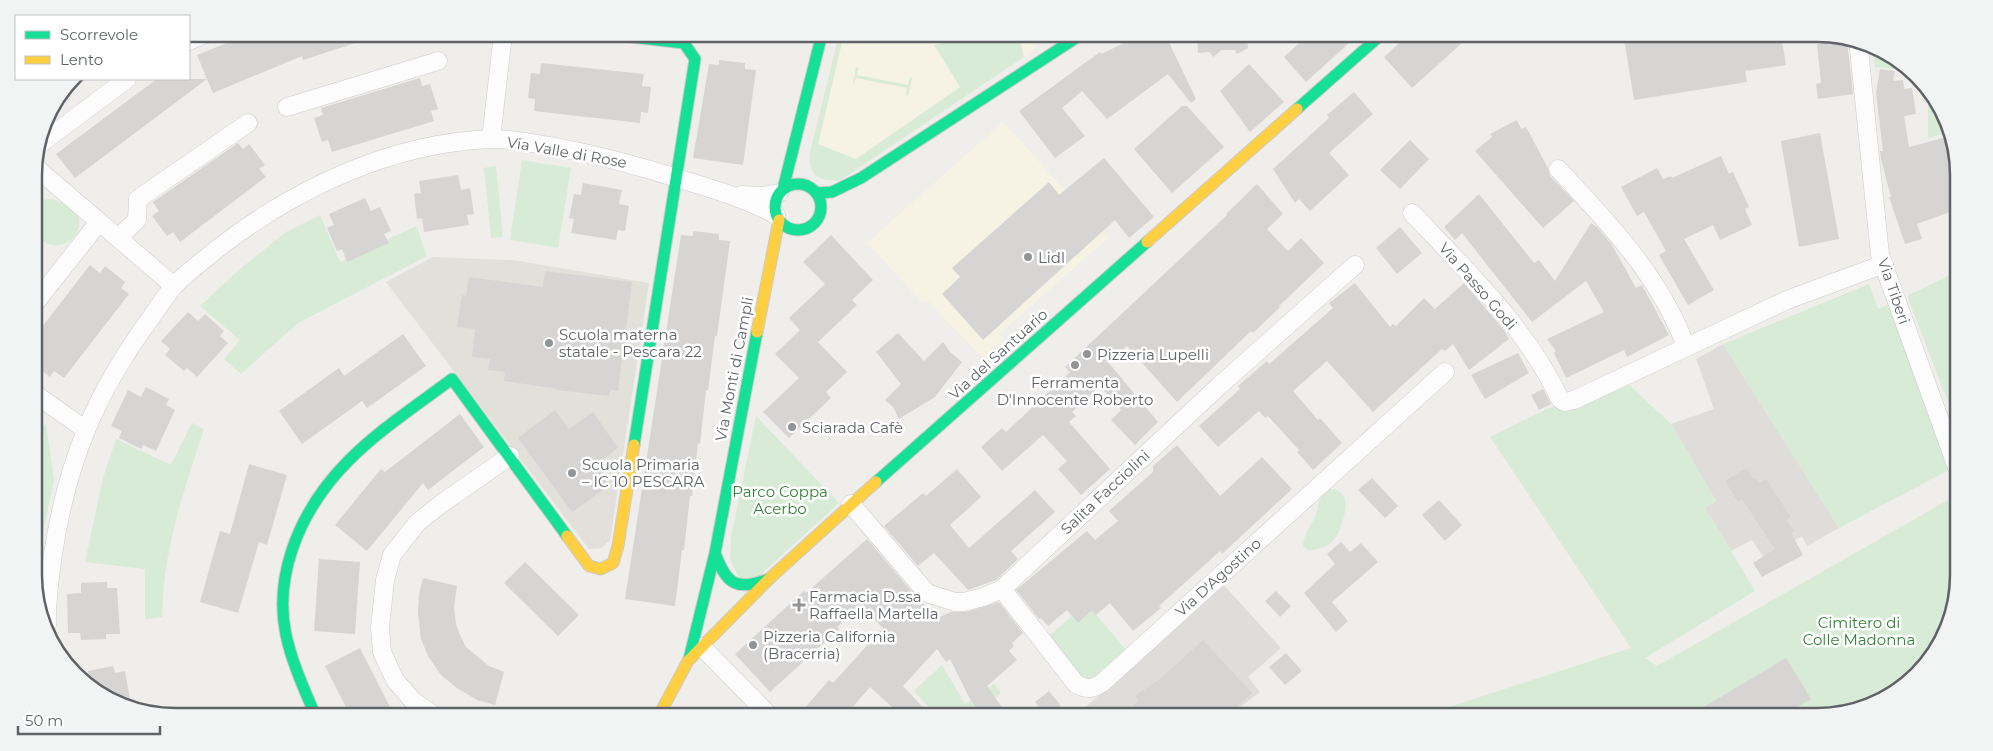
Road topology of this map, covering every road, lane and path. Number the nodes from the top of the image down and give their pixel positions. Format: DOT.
graph roads {
  1 [pos="502,42"];
  2 [pos="675,42"];
  3 [pos="820,42"];
  4 [pos="1070,42"];
  5 [pos="1373,42"];
  6 [pos="1859,50"];
  7 [pos="438,60"];
  8 [pos="126,80"];
  9 [pos="287,106"];
  10 [pos="248,123"];
  11 [pos="798,136"];
  12 [pos="48,138"];
  13 [pos="491,139"];
  14 [pos="1558,169"];
  15 [pos="43,174"];
  16 [pos="675,177"];
  17 [pos="801,184"];
  18 [pos="781,191"];
  19 [pos="817,193"];
  20 [pos="734,195"];
  21 [pos="1412,213"];
  22 [pos="777,218"];
  23 [pos="99,222"];
  24 [pos="118,238"];
  25 [pos="1884,264"];
  26 [pos="1355,265"];
  27 [pos="174,286"];
  28 [pos="43,293"];
  29 [pos="1686,347"];
  30 [pos="1445,372"];
  31 [pos="43,400"];
  32 [pos="86,430"];
  33 [pos="1950,448"];
  34 [pos="510,456"];
  35 [pos="851,504"];
  36 [pos="715,553"];
  37 [pos="770,579"];
  38 [pos="1002,589"];
  39 [pos="49,614"];
  40 [pos="696,630"];
  41 [pos="698,655"];
  42 [pos="312,708"];
  43 [pos="423,708"];
  44 [pos="664,708"];
  45 [pos="760,708"];
  1 -- 13 [label="street"];
  2 -- 16 [label="street"];
  3 -- 11 [label="street"];
  4 -- 19 [label="street"];
  5 -- 35 [label="street, Via del Santuario"];
  6 -- 25 [label="street, Via Tiberi"];
  7 -- 9 [label="street"];
  8 -- 12 [label="street"];
  10 -- 24 [label="street"];
  11 -- 17 [label="street"];
  11 -- 18 [label="street"];
  13 -- 16 [label="street, Via Valle di Rose"];
  13 -- 27 [label="street, Via Valle di Rose"];
  14 -- 29 [label="street"];
  15 -- 23 [label="street"];
  16 -- 20 [label="street, Via Valle di Rose"];
  16 -- 34 [label="street"];
  17 -- 18 [label="street"];
  17 -- 19 [label="street"];
  18 -- 20 [label="street, Via Valle di Rose"];
  18 -- 22 [label="street"];
  19 -- 22 [label="street"];
  20 -- 22 [label="street, Via Valle di Rose"];
  21 -- 29 [label="street, Via Passo Godi"];
  22 -- 36 [label="street, Via Monti di Campli"];
  23 -- 24 [label="street"];
  23 -- 28 [label="street"];
  24 -- 27 [label="street"];
  25 -- 29 [label="street, Via Passo Godi"];
  25 -- 33 [label="street, Via Tiberi"];
  26 -- 38 [label="street, Salita Facciolini"];
  27 -- 32 [label="street, Via Valle di Rose"];
  30 -- 38 [label="street, Via D'Agostino"];
  31 -- 32 [label="street"];
  32 -- 39 [label="street, Via Valle di Rose"];
  34 -- 42 [label="street"];
  34 -- 43 [label="street"];
  35 -- 37 [label="street, Via del Santuario"];
  35 -- 38 [label="street, Salita Facciolini"];
  36 -- 37 [label="street"];
  36 -- 40 [label="street, Via Monti di Campli"];
  37 -- 41 [label="street, Via del Santuario"];
  40 -- 41 [label="street, Via Monti di Campli"];
  40 -- 41 [label="street"];
  41 -- 44 [label="street, Via del Santuario"];
  41 -- 45 [label="street"];
}
